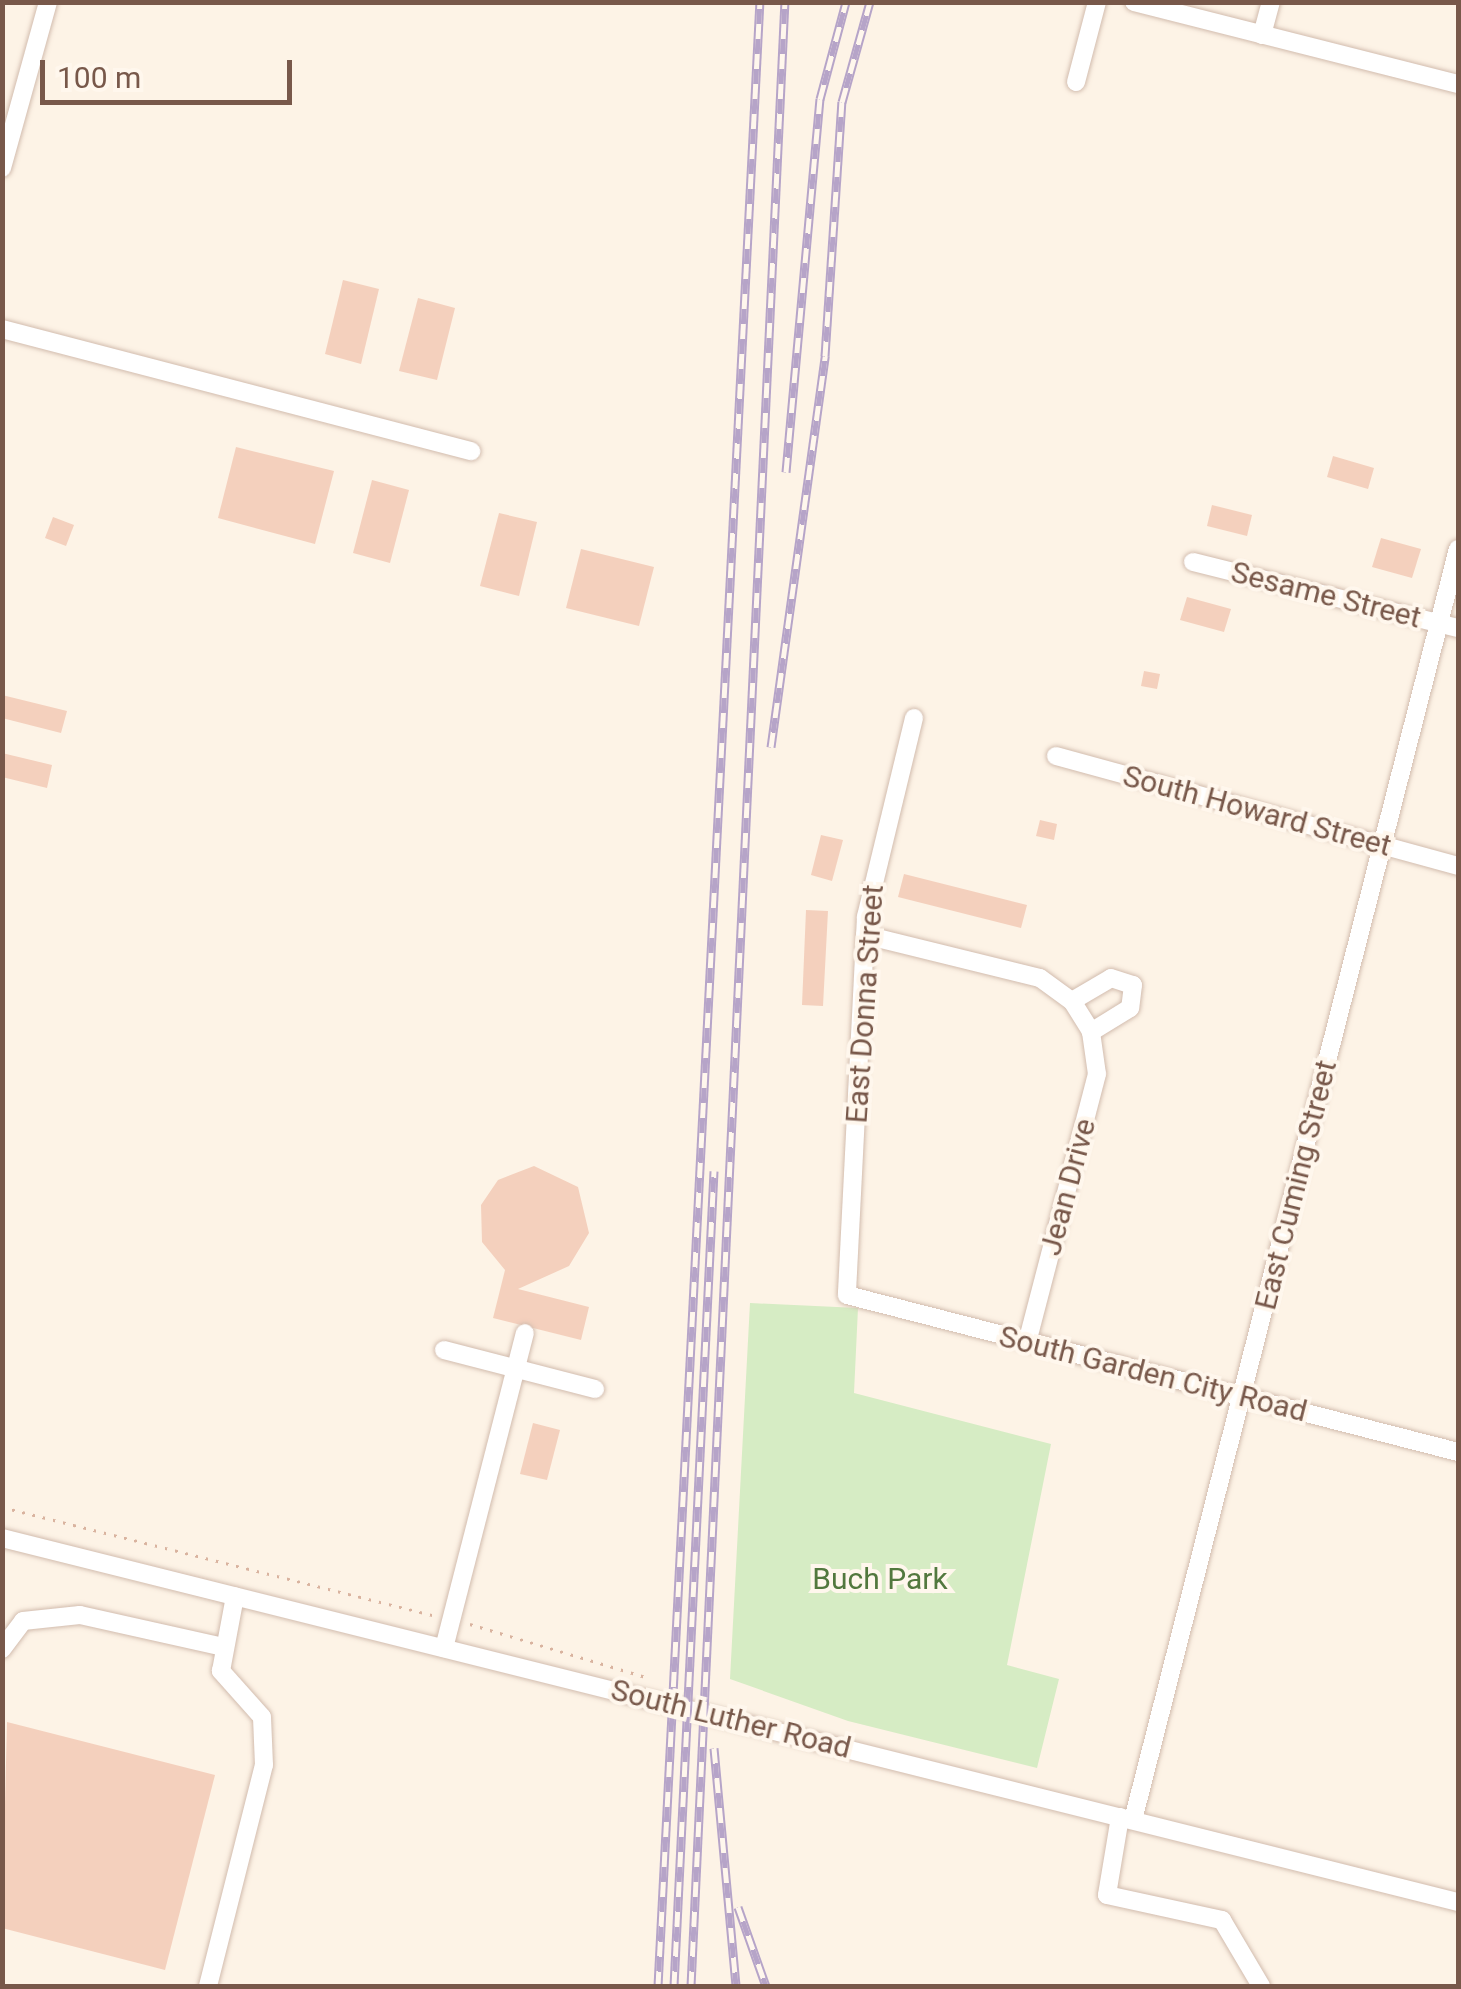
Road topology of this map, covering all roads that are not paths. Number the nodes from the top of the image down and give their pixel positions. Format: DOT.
graph roads {
  1 [pos="48,2"];
  2 [pos="1096,2"];
  3 [pos="1134,2"];
  4 [pos="1271,2"];
  5 [pos="1262,34"];
  6 [pos="1076,82"];
  7 [pos="1458,84"];
  8 [pos="2,168"];
  9 [pos="2,329"];
  10 [pos="471,451"];
  11 [pos="1458,549"];
  12 [pos="1193,562"];
  13 [pos="1440,624"];
  14 [pos="1458,628"];
  15 [pos="914,718"];
  16 [pos="1056,756"];
  17 [pos="1383,847"];
  18 [pos="1458,866"];
  19 [pos="865,934"];
  20 [pos="1072,1001"];
  21 [pos="1091,1032"];
  22 [pos="848,1294"];
  23 [pos="525,1333"];
  24 [pos="1027,1342"];
  25 [pos="444,1350"];
  26 [pos="516,1369"];
  27 [pos="595,1389"];
  28 [pos="1242,1396"];
  29 [pos="1458,1452"];
  30 [pos="2,1538"];
  31 [pos="235,1596"];
  32 [pos="222,1647"];
  33 [pos="444,1648"];
  34 [pos="2,1650"];
  35 [pos="1126,1819"];
  36 [pos="1458,1902"];
  37 [pos="208,1986"];
  38 [pos="1261,1986"];
  1 -- 8 [label="street"];
  2 -- 6 [label="street"];
  3 -- 5 [label="street"];
  4 -- 5 [label="street"];
  5 -- 7 [label="street"];
  9 -- 10 [label="street"];
  11 -- 13 [label="street, East Cuming Street"];
  12 -- 13 [label="street, Sesame Street"];
  13 -- 14 [label="street, Sesame Street"];
  13 -- 17 [label="street, East Cuming Street"];
  15 -- 19 [label="street, East Donna Street"];
  16 -- 17 [label="street, South Howard Street"];
  17 -- 18 [label="street, South Howard Street"];
  17 -- 28 [label="street, East Cuming Street"];
  19 -- 20 [label="street, Jean Drive"];
  19 -- 22 [label="street, East Donna Street"];
  20 -- 21 [label="street, Jean Drive"];
  20 -- 21 [label="street"];
  21 -- 24 [label="street, Jean Drive"];
  22 -- 24 [label="street, South Garden City Road"];
  23 -- 26 [label="street"];
  24 -- 28 [label="street, South Garden City Road"];
  25 -- 26 [label="street"];
  26 -- 27 [label="street"];
  26 -- 33 [label="street"];
  28 -- 29 [label="street, South Garden City Road"];
  28 -- 35 [label="street, East Cuming Street"];
  30 -- 31 [label="street, South Luther Road"];
  31 -- 32 [label="street"];
  31 -- 33 [label="street, South Luther Road"];
  32 -- 34 [label="street"];
  32 -- 37 [label="street"];
  33 -- 35 [label="street, South Luther Road"];
  35 -- 36 [label="street, South Luther Road"];
  35 -- 38 [label="street, East Cuming Street"];
}
